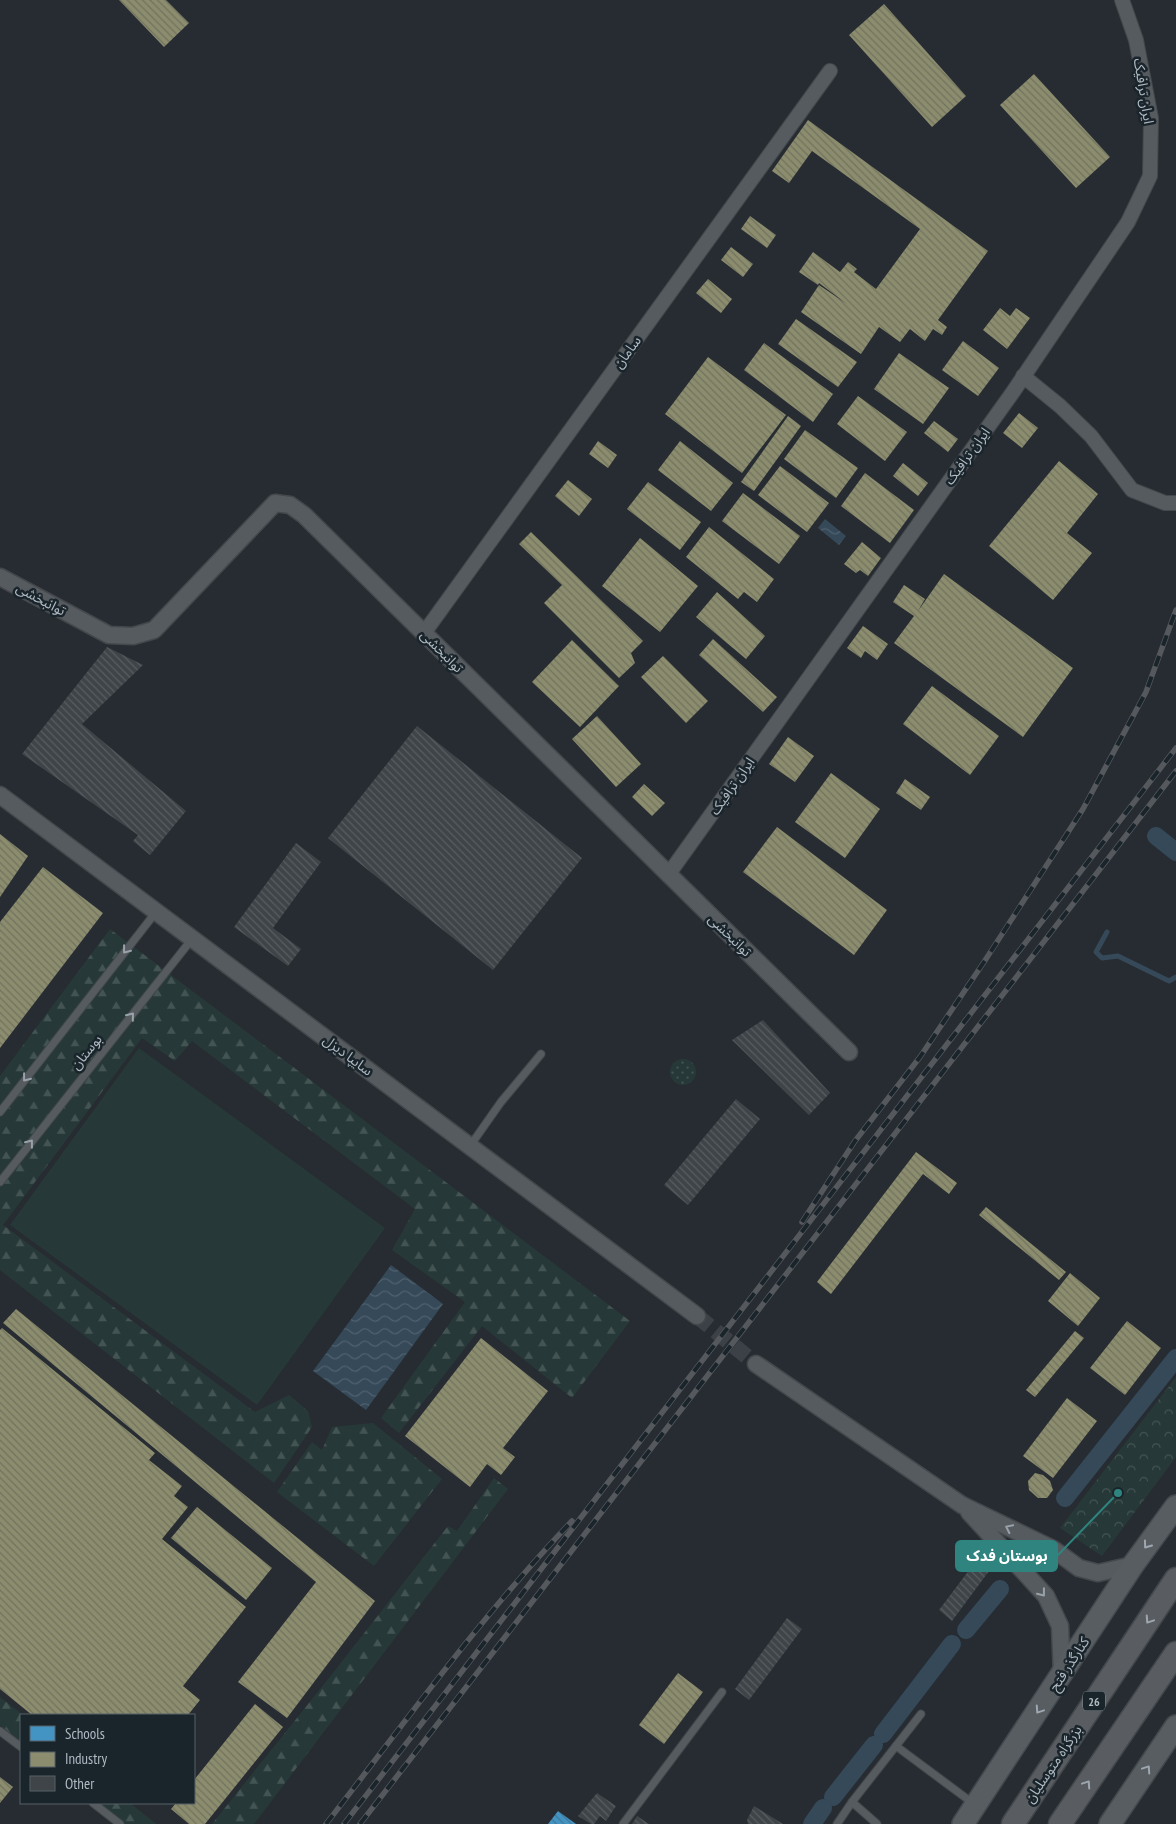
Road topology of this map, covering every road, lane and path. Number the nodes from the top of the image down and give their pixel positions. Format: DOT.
graph roads {
  1 [pos="1122,0"];
  2 [pos="830,72"];
  3 [pos="1023,376"];
  4 [pos="1176,503"];
  5 [pos="0,577"];
  6 [pos="424,633"];
  7 [pos="0,794"];
  8 [pos="668,875"];
  9 [pos="156,912"];
  10 [pos="193,939"];
  11 [pos="849,1052"];
  12 [pos="541,1054"];
  13 [pos="0,1112"];
  14 [pos="470,1146"];
  15 [pos="0,1182"];
  16 [pos="697,1316"];
  17 [pos="756,1364"];
  18 [pos="962,1505"];
  19 [pos="1176,1506"];
  20 [pos="1133,1565"];
  21 [pos="1176,1579"];
  22 [pos="1176,1653"];
  23 [pos="1062,1676"];
  24 [pos="722,1692"];
  25 [pos="921,1714"];
  26 [pos="1176,1726"];
  27 [pos="0,1731"];
  28 [pos="20,1746"];
  29 [pos="896,1746"];
  30 [pos="852,1802"];
  31 [pos="94,1804"];
  32 [pos="975,1806"];
  33 [pos="120,1824"];
  34 [pos="623,1824"];
  35 [pos="837,1824"];
  36 [pos="877,1824"];
  37 [pos="963,1824"];
  38 [pos="1013,1824"];
  39 [pos="1060,1824"];
  40 [pos="1110,1824"];
  1 -- 3 [label="street, ایران ترافیک"];
  2 -- 6 [label="street, سامان"];
  3 -- 4 [label="street"];
  3 -- 8 [label="street, ایران ترافیک"];
  5 -- 6 [label="street, توانبخشی"];
  6 -- 8 [label="street, توانبخشی"];
  7 -- 9 [label="street, سایپا دیزل"];
  8 -- 11 [label="street, توانبخشی"];
  9 -- 10 [label="street, سایپا دیزل"];
  9 -- 13 [label="lane, one-way"];
  10 -- 14 [label="street, سایپا دیزل"];
  15 -- 10 [label="lane, بوستان, one-way"];
  12 -- 14 [label="lane"];
  14 -- 16 [label="street, سایپا دیزل"];
  17 -- 18 [label="street"];
  20 -- 18 [label="street, one-way"];
  18 -- 23 [label="street, one-way"];
  19 -- 20 [label="main road, کنارگذر فتح, one-way"];
  20 -- 23 [label="main road, کنارگذر فتح"];
  21 -- 38 [label="highway, بزرگراه متوسلیان / 26, one-way"];
  39 -- 22 [label="highway, one-way"];
  23 -- 32 [label="main road, کنارگذر فتح, one-way"];
  24 -- 34 [label="lane"];
  25 -- 29 [label="lane"];
  40 -- 26 [label="main road, one-way"];
  27 -- 28 [label="lane"];
  29 -- 30 [label="lane"];
  29 -- 32 [label="lane"];
  30 -- 35 [label="lane"];
  30 -- 36 [label="lane"];
  31 -- 33 [label="lane"];
  32 -- 37 [label="main road, کنارگذر فتح"];
}
